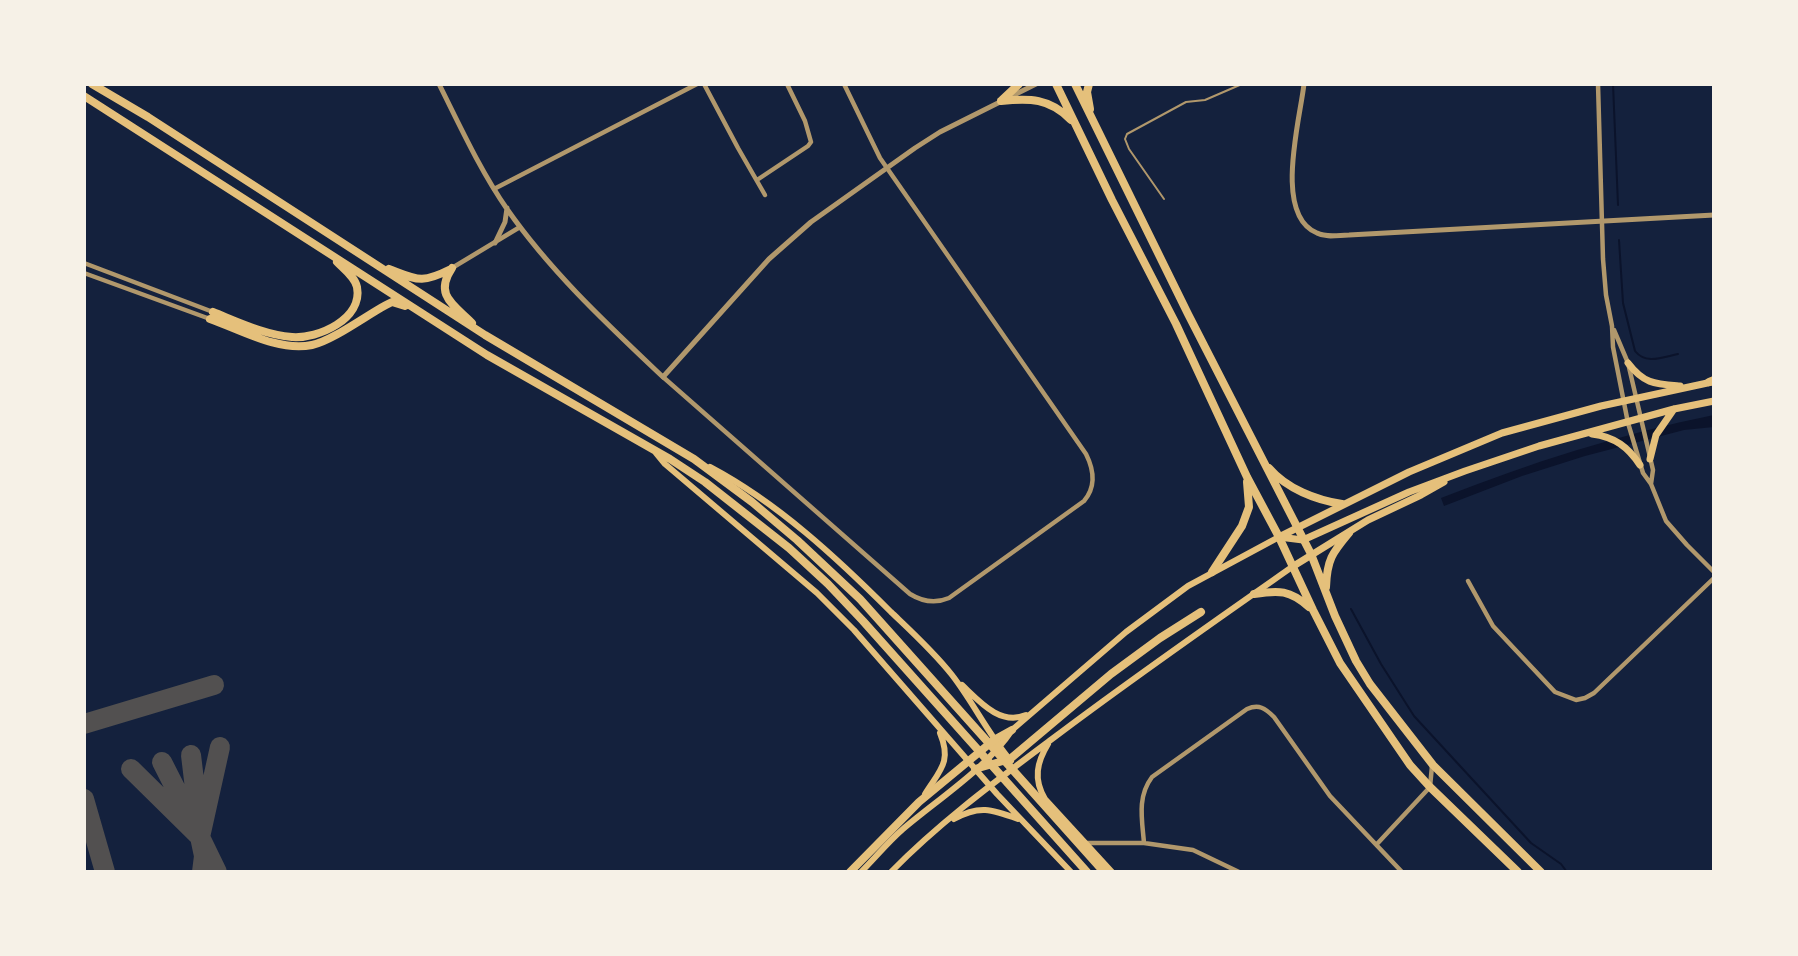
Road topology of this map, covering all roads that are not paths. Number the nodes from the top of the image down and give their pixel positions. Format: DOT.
graph roads {
  1 [pos="92,84"];
  2 [pos="439,84"];
  3 [pos="698,84"];
  4 [pos="704,84"];
  5 [pos="787,84"];
  6 [pos="844,84"];
  7 [pos="1019,84"];
  8 [pos="1036,84"];
  9 [pos="1056,84"];
  10 [pos="1075,84"];
  11 [pos="1089,84"];
  12 [pos="1242,84"];
  13 [pos="1304,84"];
  14 [pos="1598,84"];
  15 [pos="84,96"];
  16 [pos="1001,101"];
  17 [pos="1091,117"];
  18 [pos="1076,125"];
  19 [pos="887,167"];
  20 [pos="757,180"];
  21 [pos="494,189"];
  22 [pos="765,195"];
  23 [pos="1164,199"];
  24 [pos="507,208"];
  25 [pos="1714,215"];
  26 [pos="1601,221"];
  27 [pos="520,227"];
  28 [pos="495,243"];
  29 [pos="328,252"];
  30 [pos="84,263"];
  31 [pos="376,264"];
  32 [pos="452,268"];
  33 [pos="84,273"];
  34 [pos="416,309"];
  35 [pos="211,315"];
  36 [pos="1612,326"];
  37 [pos="485,335"];
  38 [pos="1628,363"];
  39 [pos="663,377"];
  40 [pos="1712,381"];
  41 [pos="1688,387"];
  42 [pos="1635,398"];
  43 [pos="1624,400"];
  44 [pos="1714,401"];
  45 [pos="1674,410"];
  46 [pos="1640,419"];
  47 [pos="1628,423"];
  48 [pos="1587,433"];
  49 [pos="655,451"];
  50 [pos="1261,457"];
  51 [pos="694,459"];
  52 [pos="1650,459"];
  53 [pos="1641,465"];
  54 [pos="1465,471"];
  55 [pos="1247,477"];
  56 [pos="1652,484"];
  57 [pos="1342,504"];
  58 [pos="1297,528"];
  59 [pos="1349,533"];
  60 [pos="1280,537"];
  61 [pos="1303,540"];
  62 [pos="1311,554"];
  63 [pos="1292,567"];
  64 [pos="1212,572"];
  65 [pos="1714,572"];
  66 [pos="1714,578"];
  67 [pos="1468,581"];
  68 [pos="1326,589"];
  69 [pos="1254,594"];
  70 [pos="1313,610"];
  71 [pos="1201,612"];
  72 [pos="953,676"];
  73 [pos="1032,713"];
  74 [pos="938,727"];
  75 [pos="1012,730"];
  76 [pos="1050,740"];
  77 [pos="996,743"];
  78 [pos="1013,762"];
  79 [pos="973,765"];
  80 [pos="1433,765"];
  81 [pos="990,786"];
  82 [pos="1453,786"];
  83 [pos="1430,787"];
  84 [pos="919,802"];
  85 [pos="1447,803"];
  86 [pos="1021,820"];
  87 [pos="941,825"];
  88 [pos="1099,842"];
  89 [pos="1085,843"];
  90 [pos="1144,843"];
  91 [pos="1377,844"];
  92 [pos="1093,851"];
  93 [pos="850,872"];
  94 [pos="861,872"];
  95 [pos="891,872"];
  96 [pos="1071,872"];
  97 [pos="1087,872"];
  98 [pos="1104,872"];
  99 [pos="1112,872"];
  100 [pos="1239,872"];
  101 [pos="1402,872"];
  102 [pos="1518,872"];
  103 [pos="1541,872"];
  1 -- 31 [label="highway"];
  2 -- 21 [label="street"];
  3 -- 21 [label="street"];
  4 -- 20 [label="street"];
  5 -- 20 [label="street"];
  6 -- 19 [label="street"];
  7 -- 16 [label="highway"];
  8 -- 16 [label="street"];
  9 -- 18 [label="highway"];
  10 -- 17 [label="highway"];
  11 -- 17 [label="highway"];
  12 -- 23 [label="lane"];
  13 -- 26 [label="street"];
  14 -- 26 [label="street"];
  15 -- 29 [label="highway"];
  16 -- 18 [label="highway"];
  16 -- 19 [label="street"];
  17 -- 50 [label="highway"];
  18 -- 55 [label="highway"];
  19 -- 39 [label="street"];
  19 -- 39 [label="street"];
  20 -- 22 [label="street"];
  21 -- 24 [label="street"];
  24 -- 27 [label="street"];
  24 -- 28 [label="street"];
  25 -- 26 [label="street"];
  26 -- 36 [label="street"];
  27 -- 28 [label="street"];
  27 -- 39 [label="street"];
  28 -- 32 [label="street"];
  29 -- 34 [label="highway"];
  29 -- 35 [label="highway"];
  30 -- 35 [label="street"];
  31 -- 32 [label="highway"];
  31 -- 37 [label="highway"];
  32 -- 37 [label="highway"];
  33 -- 35 [label="street"];
  34 -- 35 [label="highway"];
  34 -- 49 [label="highway"];
  36 -- 38 [label="street"];
  36 -- 43 [label="street"];
  37 -- 51 [label="highway"];
  38 -- 41 [label="main road"];
  38 -- 42 [label="street"];
  40 -- 41 [label="main road"];
  41 -- 42 [label="main road"];
  42 -- 43 [label="main road"];
  42 -- 46 [label="street"];
  43 -- 47 [label="street"];
  43 -- 57 [label="main road"];
  44 -- 45 [label="main road"];
  45 -- 46 [label="main road"];
  45 -- 52 [label="main road"];
  46 -- 47 [label="main road"];
  46 -- 52 [label="street"];
  47 -- 48 [label="main road"];
  47 -- 53 [label="street"];
  48 -- 53 [label="main road"];
  48 -- 54 [label="main road"];
  49 -- 74 [label="main road"];
  49 -- 97 [label="highway"];
  50 -- 57 [label="highway"];
  50 -- 58 [label="highway"];
  51 -- 72 [label="main road"];
  51 -- 98 [label="highway"];
  52 -- 56 [label="street"];
  53 -- 56 [label="street"];
  54 -- 59 [label="main road"];
  54 -- 61 [label="main road"];
  55 -- 60 [label="highway"];
  55 -- 64 [label="highway"];
  56 -- 65 [label="street"];
  57 -- 58 [label="main road"];
  58 -- 60 [label="main road"];
  58 -- 61 [label="highway"];
  59 -- 62 [label="main road"];
  59 -- 68 [label="highway"];
  60 -- 61 [label="main road"];
  60 -- 63 [label="highway"];
  60 -- 64 [label="main road"];
  61 -- 62 [label="highway"];
  62 -- 63 [label="main road"];
  62 -- 68 [label="highway"];
  63 -- 69 [label="main road"];
  63 -- 70 [label="highway"];
  64 -- 73 [label="main road"];
  66 -- 67 [label="street"];
  68 -- 80 [label="highway"];
  69 -- 70 [label="highway"];
  69 -- 76 [label="main road"];
  70 -- 83 [label="highway"];
  71 -- 78 [label="highway"];
  72 -- 73 [label="main road"];
  72 -- 77 [label="main road"];
  73 -- 75 [label="main road"];
  74 -- 79 [label="main road"];
  74 -- 84 [label="main road"];
  75 -- 77 [label="highway"];
  76 -- 78 [label="main road"];
  76 -- 89 [label="main road"];
  77 -- 78 [label="main road"];
  77 -- 79 [label="highway"];
  78 -- 79 [label="highway"];
  78 -- 81 [label="main road"];
  79 -- 81 [label="main road"];
  79 -- 84 [label="highway"];
  79 -- 94 [label="main road"];
  80 -- 82 [label="highway"];
  80 -- 83 [label="street"];
  81 -- 86 [label="main road"];
  81 -- 87 [label="main road"];
  82 -- 85 [label="highway"];
  82 -- 103 [label="highway"];
  83 -- 85 [label="highway"];
  83 -- 91 [label="street"];
  84 -- 93 [label="highway"];
  85 -- 102 [label="highway"];
  86 -- 87 [label="main road"];
  86 -- 96 [label="main road"];
  87 -- 95 [label="main road"];
  88 -- 89 [label="street"];
  88 -- 90 [label="street"];
  88 -- 92 [label="street"];
  89 -- 92 [label="main road"];
  90 -- 91 [label="street"];
  90 -- 100 [label="street"];
  91 -- 101 [label="street"];
  92 -- 99 [label="main road"];
}
